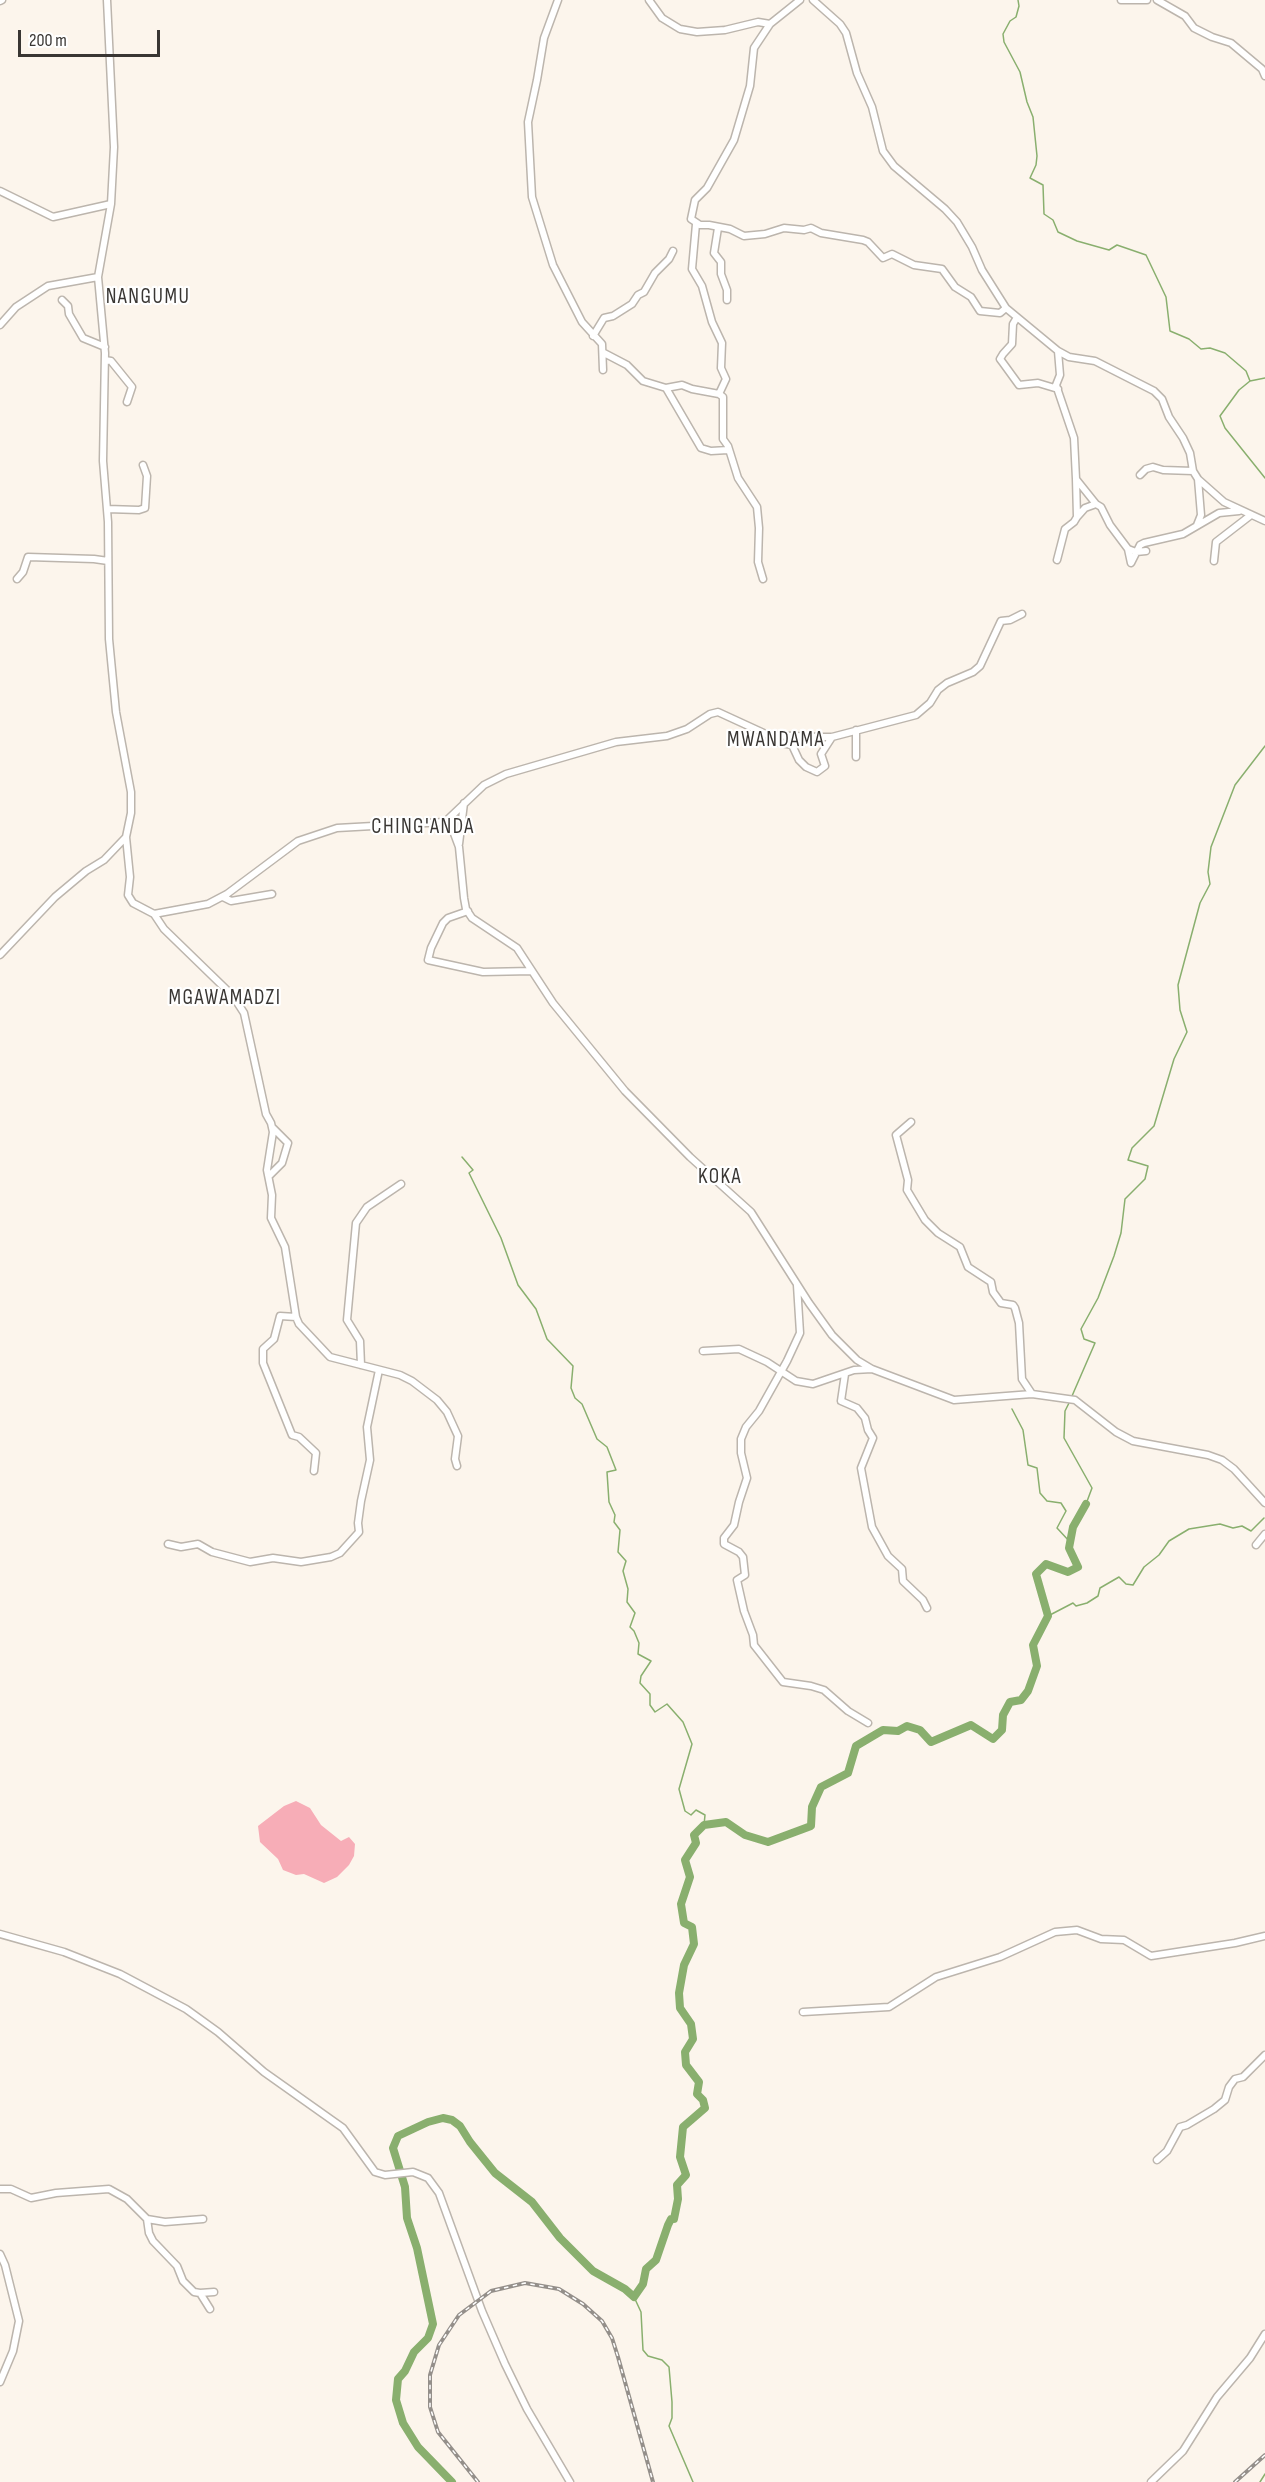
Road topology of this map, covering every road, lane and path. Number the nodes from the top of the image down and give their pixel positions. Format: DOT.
graph roads {
  1 [pos="107,0"];
  2 [pos="558,0"];
  3 [pos="649,0"];
  4 [pos="800,0"];
  5 [pos="813,0"];
  6 [pos="1121,0"];
  7 [pos="1147,0"];
  8 [pos="1157,0"];
  9 [pos="770,24"];
  10 [pos="1265,76"];
  11 [pos="0,191"];
  12 [pos="111,204"];
  13 [pos="696,224"];
  14 [pos="718,228"];
  15 [pos="673,251"];
  16 [pos="98,277"];
  17 [pos="62,300"];
  18 [pos="727,300"];
  19 [pos="1006,308"];
  20 [pos="1016,319"];
  21 [pos="0,325"];
  22 [pos="592,336"];
  23 [pos="105,346"];
  24 [pos="1058,351"];
  25 [pos="604,353"];
  26 [pos="105,360"];
  27 [pos="603,370"];
  28 [pos="666,388"];
  29 [pos="1058,389"];
  30 [pos="719,394"];
  31 [pos="127,402"];
  32 [pos="728,450"];
  33 [pos="143,465"];
  34 [pos="1193,471"];
  35 [pos="1140,475"];
  36 [pos="1076,479"];
  37 [pos="1198,479"];
  38 [pos="1096,504"];
  39 [pos="107,509"];
  40 [pos="1239,511"];
  41 [pos="1251,515"];
  42 [pos="1077,517"];
  43 [pos="1265,521"];
  44 [pos="1197,525"];
  45 [pos="1128,549"];
  46 [pos="1146,551"];
  47 [pos="1136,552"];
  48 [pos="1057,560"];
  49 [pos="108,561"];
  50 [pos="1214,561"];
  51 [pos="17,579"];
  52 [pos="763,579"];
  53 [pos="1022,614"];
  54 [pos="856,730"];
  55 [pos="768,735"];
  56 [pos="831,737"];
  57 [pos="856,756"];
  58 [pos="464,802"];
  59 [pos="445,822"];
  60 [pos="126,837"];
  61 [pos="459,847"];
  62 [pos="272,894"];
  63 [pos="223,897"];
  64 [pos="468,911"];
  65 [pos="154,914"];
  66 [pos="0,955"];
  67 [pos="532,970"];
  68 [pos="910,1122"];
  69 [pos="272,1127"];
  70 [pos="269,1176"];
  71 [pos="401,1184"];
  72 [pos="796,1285"];
  73 [pos="296,1317"];
  74 [pos="703,1351"];
  75 [pos="361,1365"];
  76 [pos="872,1369"];
  77 [pos="379,1371"];
  78 [pos="781,1371"];
  79 [pos="845,1374"];
  80 [pos="1032,1394"];
  81 [pos="457,1466"];
  82 [pos="314,1471"];
  83 [pos="1265,1503"];
  84 [pos="1265,1534"];
  85 [pos="168,1544"];
  86 [pos="1256,1545"];
  87 [pos="927,1608"];
  88 [pos="868,1723"];
  89 [pos="0,1934"];
  90 [pos="1265,1936"];
  91 [pos="803,2012"];
  92 [pos="1265,2055"];
  93 [pos="1157,2160"];
  94 [pos="0,2189"];
  95 [pos="147,2219"];
  96 [pos="202,2219"];
  97 [pos="0,2254"];
  98 [pos="214,2292"];
  99 [pos="200,2293"];
  100 [pos="210,2309"];
  101 [pos="1265,2334"];
  102 [pos="0,2382"];
  103 [pos="570,2482"];
  104 [pos="1151,2482"];
  1 -- 12 [label="street"];
  2 -- 22 [label="street"];
  3 -- 9 [label="street"];
  4 -- 9 [label="street"];
  5 -- 19 [label="street"];
  6 -- 7 [label="street"];
  8 -- 10 [label="street"];
  9 -- 13 [label="street"];
  11 -- 12 [label="street"];
  12 -- 16 [label="street"];
  13 -- 14 [label="street"];
  13 -- 30 [label="street"];
  14 -- 18 [label="street"];
  14 -- 19 [label="street"];
  15 -- 22 [label="street"];
  16 -- 21 [label="street"];
  16 -- 23 [label="street"];
  17 -- 23 [label="street"];
  19 -- 20 [label="street"];
  20 -- 24 [label="street"];
  20 -- 29 [label="street"];
  22 -- 25 [label="street"];
  23 -- 26 [label="street"];
  24 -- 29 [label="street"];
  24 -- 34 [label="street"];
  25 -- 27 [label="street"];
  25 -- 28 [label="street"];
  26 -- 31 [label="street"];
  26 -- 39 [label="street"];
  28 -- 30 [label="street"];
  28 -- 32 [label="street"];
  29 -- 36 [label="street"];
  30 -- 32 [label="street"];
  32 -- 52 [label="street"];
  33 -- 39 [label="street"];
  34 -- 35 [label="street"];
  34 -- 37 [label="street"];
  36 -- 38 [label="street"];
  36 -- 42 [label="street"];
  37 -- 40 [label="street"];
  37 -- 44 [label="street"];
  38 -- 42 [label="street"];
  38 -- 45 [label="street"];
  39 -- 49 [label="street"];
  40 -- 41 [label="street"];
  40 -- 44 [label="street"];
  41 -- 43 [label="street"];
  41 -- 50 [label="street"];
  42 -- 48 [label="street"];
  44 -- 47 [label="street"];
  45 -- 47 [label="street"];
  45 -- 47 [label="street"];
  46 -- 47 [label="street"];
  49 -- 51 [label="street"];
  49 -- 60 [label="street"];
  53 -- 54 [label="street"];
  54 -- 56 [label="street"];
  54 -- 57 [label="street"];
  55 -- 56 [label="street"];
  55 -- 56 [label="street"];
  55 -- 58 [label="street"];
  58 -- 59 [label="street"];
  58 -- 61 [label="street"];
  59 -- 61 [label="street"];
  59 -- 63 [label="street"];
  60 -- 65 [label="street"];
  60 -- 66 [label="street"];
  61 -- 64 [label="street"];
  62 -- 63 [label="street"];
  63 -- 65 [label="street"];
  64 -- 67 [label="street"];
  64 -- 67 [label="street"];
  65 -- 69 [label="street"];
  67 -- 72 [label="street"];
  68 -- 80 [label="street"];
  69 -- 70 [label="street"];
  69 -- 70 [label="street"];
  70 -- 73 [label="street"];
  71 -- 75 [label="street"];
  72 -- 76 [label="street"];
  72 -- 78 [label="street"];
  73 -- 75 [label="street"];
  73 -- 82 [label="street"];
  74 -- 78 [label="street"];
  75 -- 77 [label="street"];
  76 -- 79 [label="street"];
  76 -- 80 [label="street"];
  77 -- 81 [label="street"];
  77 -- 85 [label="street"];
  78 -- 79 [label="street"];
  78 -- 88 [label="street"];
  79 -- 87 [label="street"];
  80 -- 83 [label="street"];
  84 -- 86 [label="street"];
  89 -- 103 [label="street"];
  90 -- 91 [label="street"];
  92 -- 93 [label="street"];
  94 -- 95 [label="street"];
  95 -- 96 [label="street"];
  95 -- 99 [label="street"];
  97 -- 102 [label="street"];
  98 -- 99 [label="street"];
  99 -- 100 [label="street"];
  101 -- 104 [label="street"];
}
